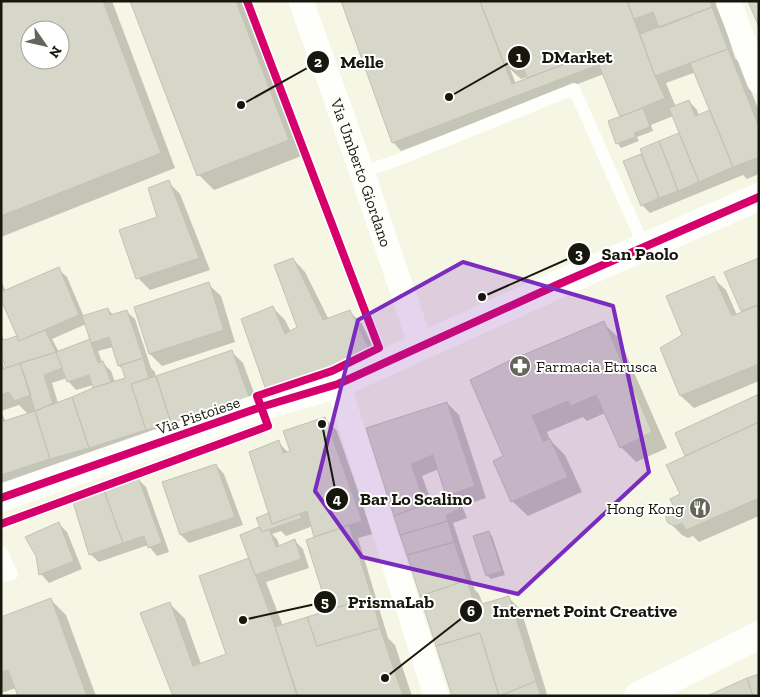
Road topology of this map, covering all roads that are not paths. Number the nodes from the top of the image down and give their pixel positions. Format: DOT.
graph roads {
  1 [pos="301,1"];
  2 [pos="728,1"];
  3 [pos="759,81"];
  4 [pos="362,172"];
  5 [pos="759,197"];
  6 [pos="644,246"];
  7 [pos="420,346"];
  8 [pos="338,384"];
  9 [pos="1,498"];
  10 [pos="1,551"];
  11 [pos="1,577"];
  12 [pos="759,635"];
  13 [pos="436,696"];
  14 [pos="638,696"];
  1 -- 4 [label="street, Via Umberto Giordano"];
  2 -- 3 [label="street"];
  4 -- 6 [label="lane"];
  4 -- 7 [label="street, Via Umberto Giordano"];
  5 -- 6 [label="street, Via Pistoiese"];
  6 -- 7 [label="street, Via Pistoiese"];
  7 -- 8 [label="street, Via Pistoiese"];
  8 -- 9 [label="street, Via Pistoiese"];
  8 -- 13 [label="street"];
  10 -- 11 [label="lane"];
  12 -- 14 [label="street"];
}
